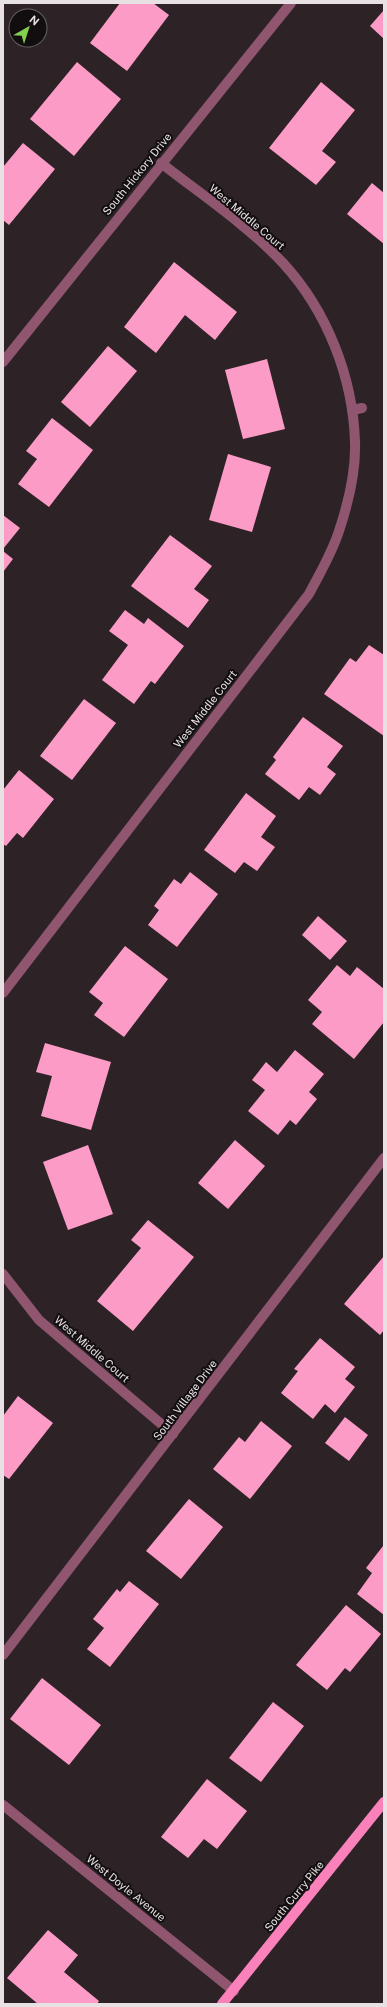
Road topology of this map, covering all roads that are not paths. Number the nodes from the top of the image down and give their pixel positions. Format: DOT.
graph roads {
  1 [pos="291,3"];
  2 [pos="161,163"];
  3 [pos="3,362"];
  4 [pos="3,993"];
  5 [pos="384,1158"];
  6 [pos="3,1274"];
  7 [pos="173,1434"];
  8 [pos="3,1656"];
  9 [pos="384,1802"];
  10 [pos="3,1805"];
  11 [pos="234,1991"];
  12 [pos="222,2004"];
  1 -- 2 [label="street, South Hickory Drive"];
  2 -- 3 [label="street, South Hickory Drive"];
  2 -- 4 [label="street, West Middle Court"];
  5 -- 7 [label="street, South Village Drive"];
  6 -- 7 [label="street, West Middle Court"];
  7 -- 8 [label="street, South Village Drive"];
  9 -- 11 [label="main road, South Curry Pike"];
  10 -- 11 [label="street, West Doyle Avenue"];
  11 -- 12 [label="main road, South Curry Pike"];
}
